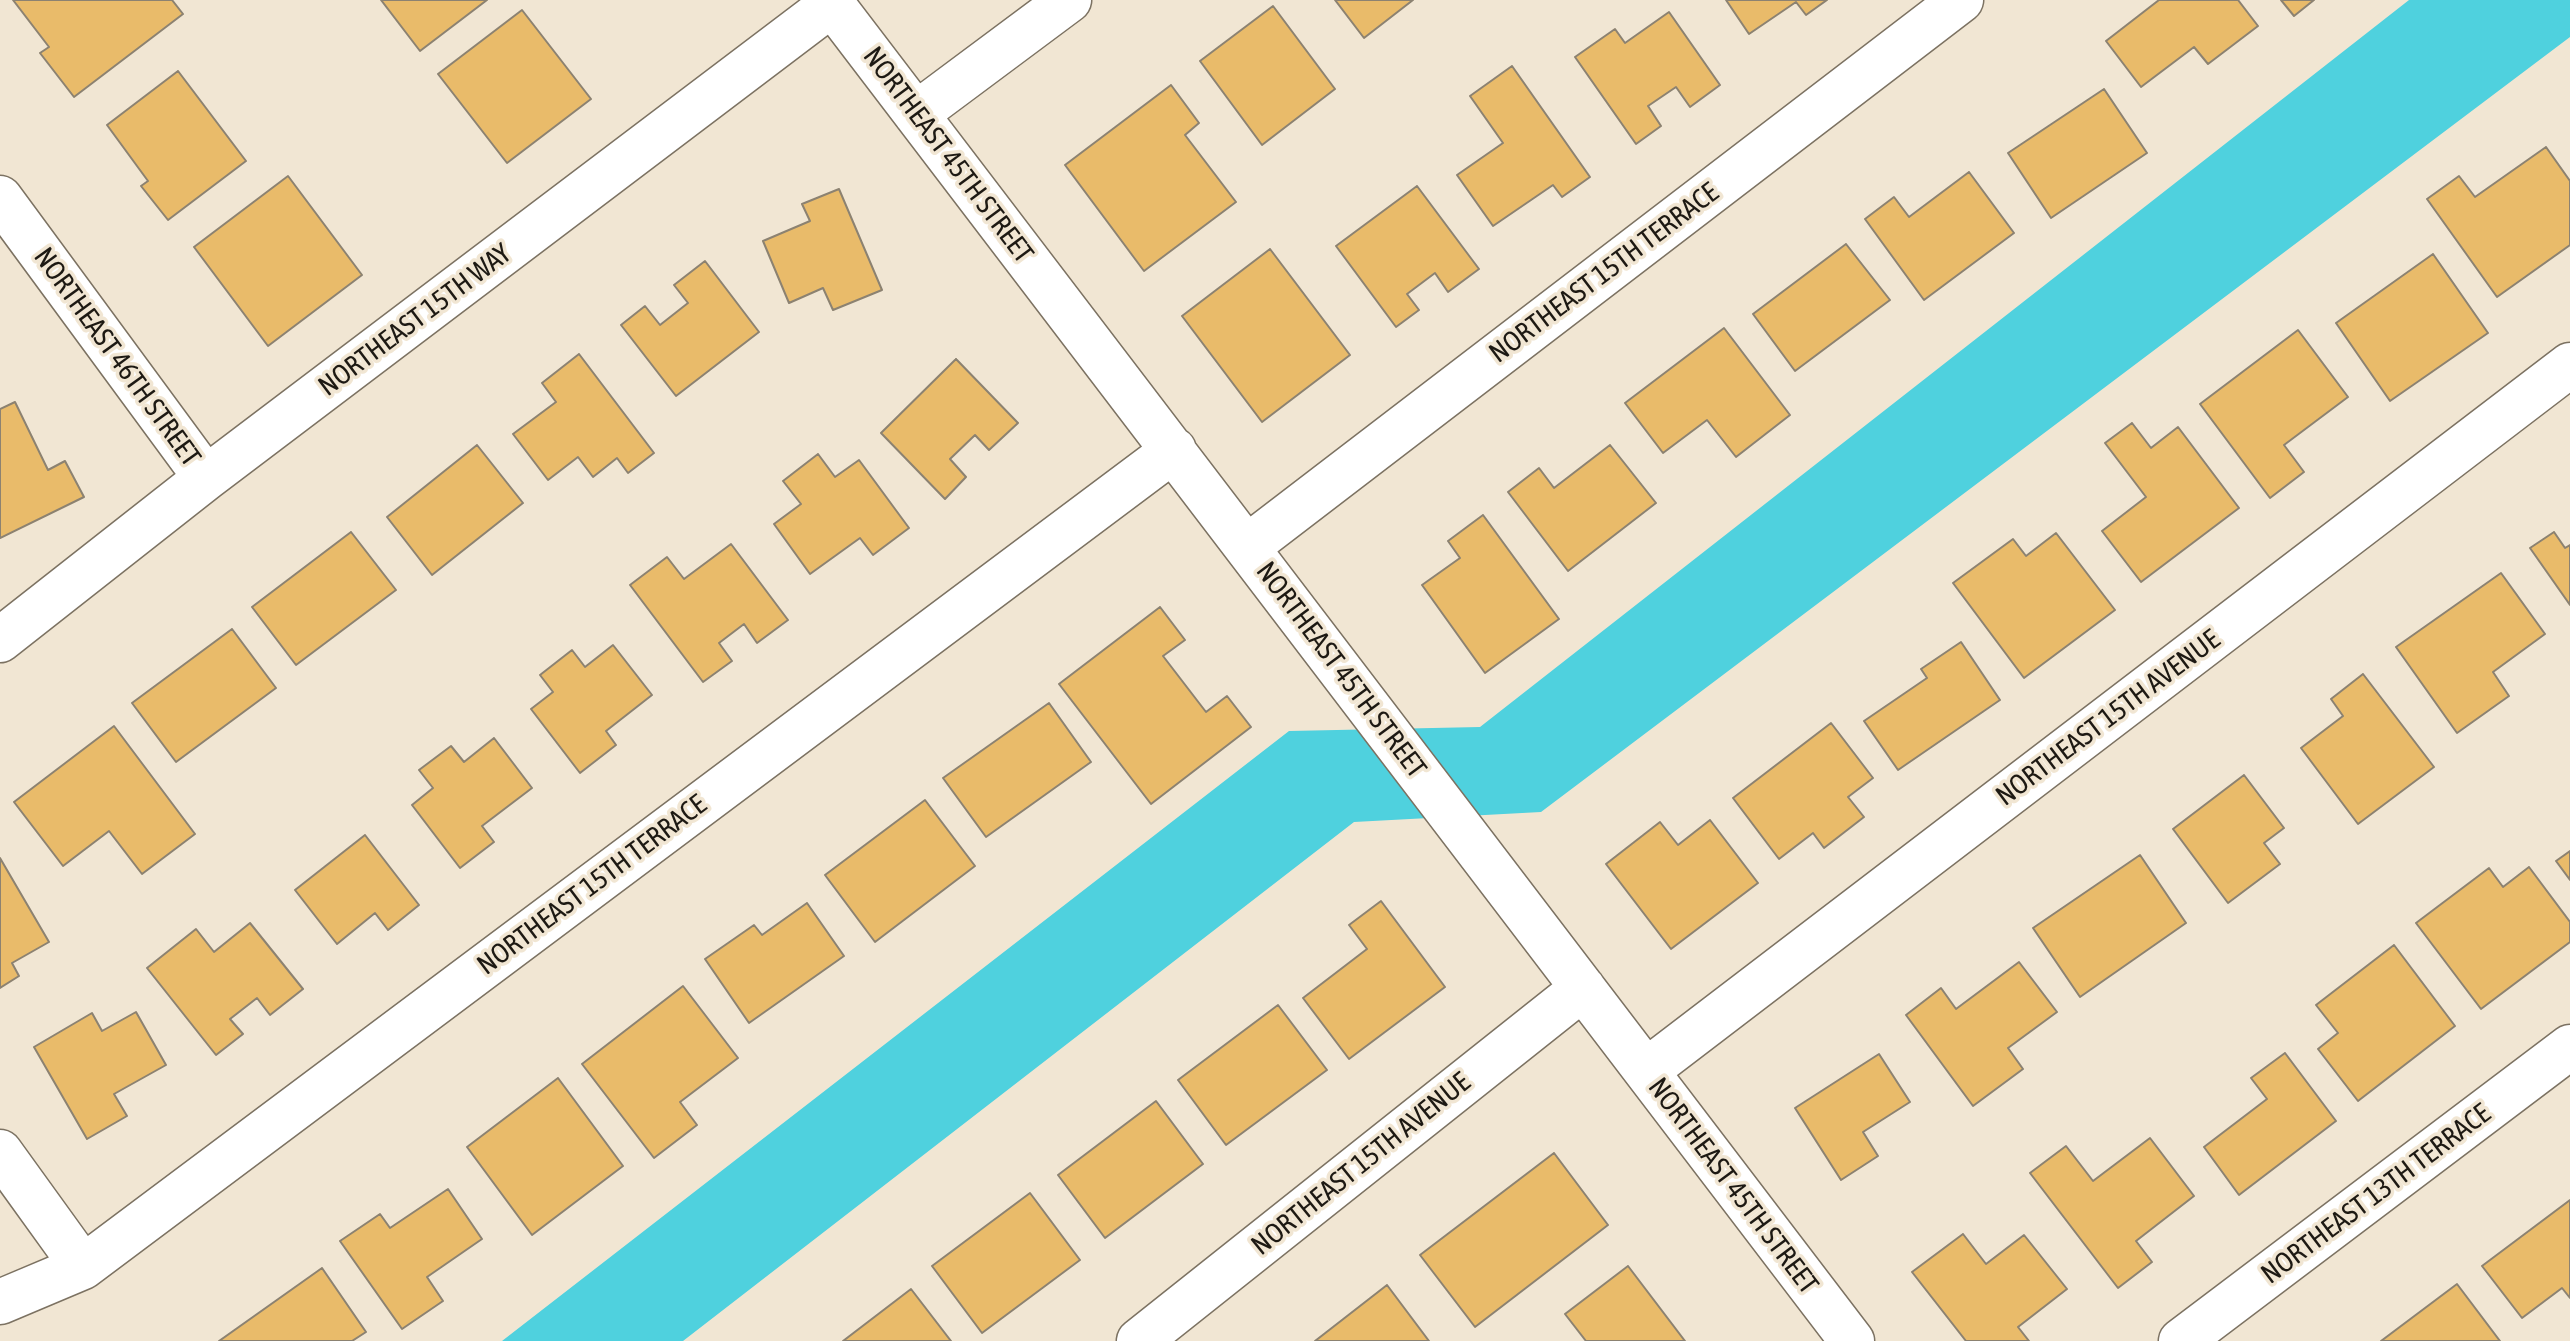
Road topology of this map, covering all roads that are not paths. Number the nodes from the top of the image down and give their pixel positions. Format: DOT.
graph roads {
  1 [pos="1069,0"];
  2 [pos="1961,0"];
  3 [pos="831,2"];
  4 [pos="916,114"];
  5 [pos="0,198"];
  6 [pos="2570,365"];
  7 [pos="1174,450"];
  8 [pos="206,478"];
  9 [pos="1247,547"];
  10 [pos="0,640"];
  11 [pos="1583,988"];
  12 [pos="2570,1047"];
  13 [pos="1646,1071"];
  14 [pos="0,1152"];
  15 [pos="83,1267"];
  16 [pos="0,1302"];
  17 [pos="1139,1341"];
  18 [pos="1852,1341"];
  19 [pos="2181,1341"];
  1 -- 4 [label="street"];
  2 -- 9 [label="street, NORTHEAST 15TH TERRACE"];
  3 -- 4 [label="street, NORTHEAST 45TH STREET"];
  3 -- 8 [label="street, NORTHEAST 15TH WAY"];
  4 -- 7 [label="street, NORTHEAST 45TH STREET"];
  5 -- 8 [label="street, NORTHEAST 46TH STREET"];
  6 -- 13 [label="street, NORTHEAST 15TH AVENUE"];
  7 -- 9 [label="street, NORTHEAST 45TH STREET"];
  7 -- 15 [label="street, NORTHEAST 15TH TERRACE"];
  8 -- 10 [label="street, NORTHEAST 15TH WAY"];
  9 -- 11 [label="street, NORTHEAST 45TH STREET"];
  11 -- 13 [label="street, NORTHEAST 45TH STREET"];
  11 -- 17 [label="street, NORTHEAST 15TH AVENUE"];
  12 -- 19 [label="street, NORTHEAST 13TH TERRACE"];
  13 -- 18 [label="street, NORTHEAST 45TH STREET"];
  14 -- 15 [label="street"];
  15 -- 16 [label="street, NORTHEAST 15TH TERRACE"];
}
